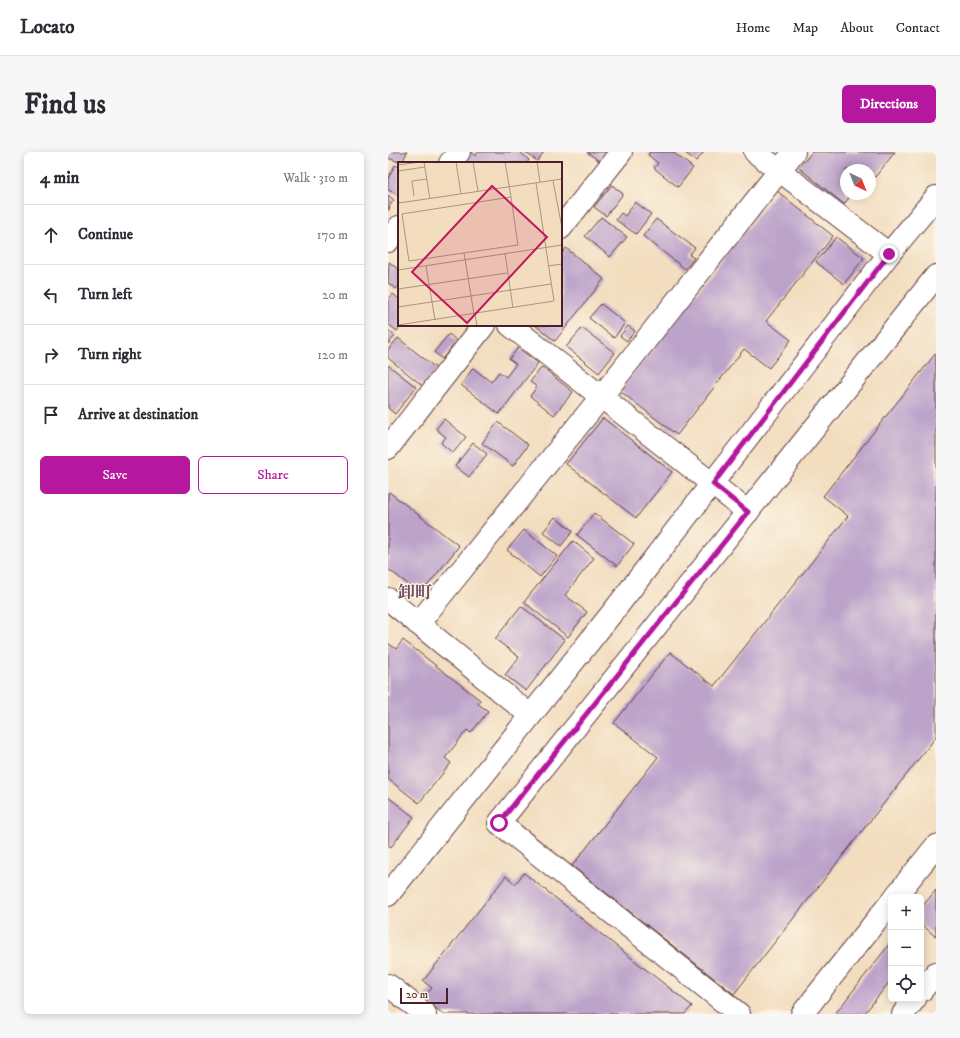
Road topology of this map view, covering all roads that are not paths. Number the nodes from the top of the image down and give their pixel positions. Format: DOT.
graph roads {
  1 [pos="459,152"];
  2 [pos="620,152"];
  3 [pos="755,152"];
  4 [pos="794,152"];
  5 [pos="451,162"];
  6 [pos="779,171"];
  7 [pos="936,197"];
  8 [pos="562,227"];
  9 [pos="889,254"];
  10 [pos="936,276"];
  11 [pos="483,326"];
  12 [pos="511,326"];
  13 [pos="601,397"];
  14 [pos="388,448"];
  15 [pos="713,484"];
  16 [pos="748,512"];
  17 [pos="388,599"];
  18 [pos="418,624"];
  19 [pos="530,715"];
  20 [pos="936,846"];
  21 [pos="897,894"];
  22 [pos="388,895"];
  23 [pos="888,906"];
  24 [pos="936,973"];
  25 [pos="388,985"];
  26 [pos="924,988"];
  27 [pos="913,1002"];
  28 [pos="425,1014"];
  29 [pos="738,1014"];
  30 [pos="802,1014"];
  31 [pos="903,1014"];
  1 -- 5 [label="street"];
  2 -- 8 [label="street"];
  3 -- 6 [label="street"];
  4 -- 6 [label="street"];
  6 -- 9 [label="street"];
  6 -- 13 [label="street"];
  7 -- 9 [label="street"];
  9 -- 15 [label="street"];
  10 -- 16 [label="street"];
  11 -- 14 [label="street"];
  12 -- 13 [label="street"];
  13 -- 15 [label="street"];
  13 -- 18 [label="street"];
  15 -- 16 [label="street"];
  15 -- 19 [label="street"];
  16 -- 29 [label="street"];
  17 -- 18 [label="street"];
  18 -- 19 [label="street"];
  19 -- 22 [label="street"];
  20 -- 21 [label="street"];
  23 -- 30 [label="street"];
  24 -- 26 [label="street"];
  25 -- 28 [label="street"];
  27 -- 31 [label="street"];
}
